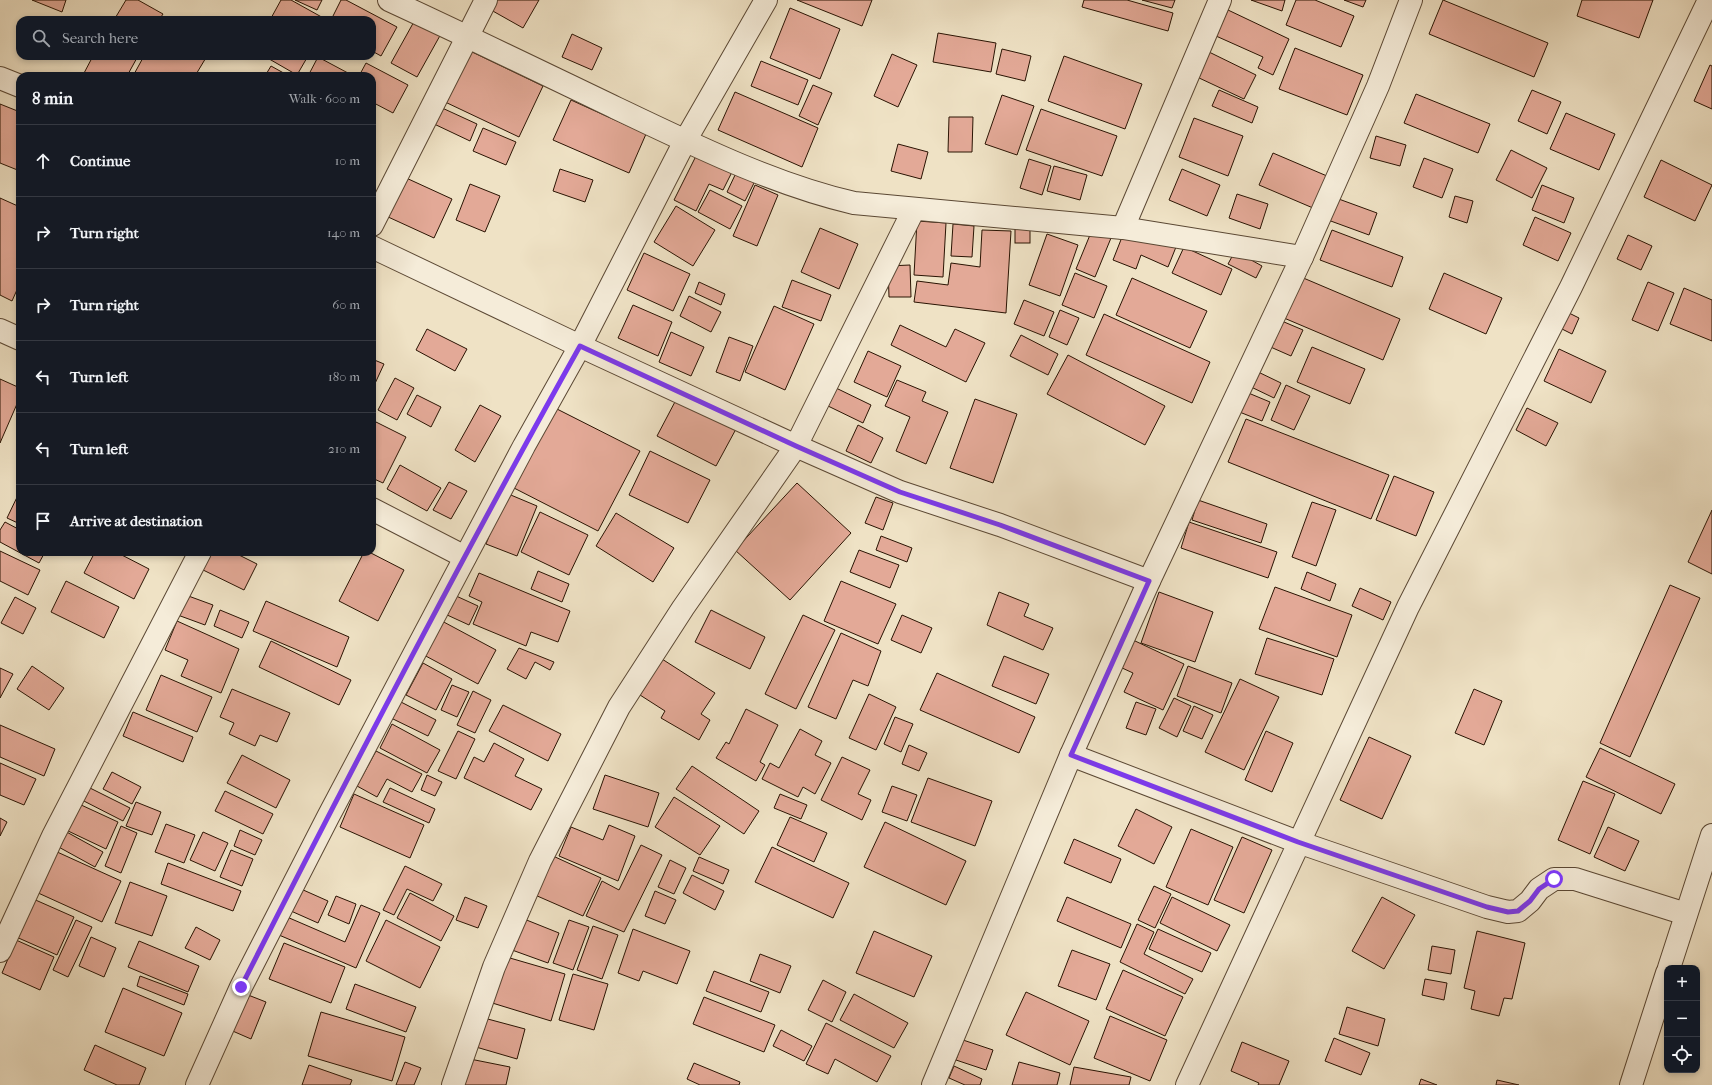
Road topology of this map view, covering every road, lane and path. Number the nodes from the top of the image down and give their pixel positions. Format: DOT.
graph roads {
  1 [pos="390,0"];
  2 [pos="486,0"];
  3 [pos="766,0"];
  4 [pos="1220,0"];
  5 [pos="1411,0"];
  6 [pos="1709,0"];
  7 [pos="468,37"];
  8 [pos="0,78"];
  9 [pos="16,84"];
  10 [pos="685,141"];
  11 [pos="914,209"];
  12 [pos="376,217"];
  13 [pos="1123,228"];
  14 [pos="376,249"];
  15 [pos="1302,257"];
  16 [pos="0,330"];
  17 [pos="16,336"];
  18 [pos="580,346"];
  19 [pos="796,446"];
  20 [pos="376,511"];
  21 [pos="198,556"];
  22 [pos="465,557"];
  23 [pos="1149,581"];
  24 [pos="1071,755"];
  25 [pos="1712,836"];
  26 [pos="1298,842"];
  27 [pos="1686,914"];
  28 [pos="0,951"];
  29 [pos="1670,965"];
  30 [pos="1664,982"];
  31 [pos="197,1085"];
  32 [pos="453,1085"];
  33 [pos="933,1085"];
  34 [pos="1186,1085"];
  35 [pos="1631,1085"];
  1 -- 7 [label="street"];
  2 -- 7 [label="street"];
  3 -- 10 [label="street"];
  4 -- 13 [label="street"];
  5 -- 15 [label="street"];
  6 -- 26 [label="street"];
  7 -- 10 [label="street"];
  7 -- 12 [label="street"];
  8 -- 9 [label="street"];
  10 -- 11 [label="street"];
  10 -- 18 [label="street"];
  11 -- 13 [label="street"];
  11 -- 19 [label="street"];
  13 -- 15 [label="street"];
  14 -- 18 [label="street"];
  15 -- 23 [label="street"];
  16 -- 17 [label="street"];
  18 -- 19 [label="street"];
  18 -- 22 [label="street"];
  19 -- 23 [label="street"];
  19 -- 32 [label="street"];
  20 -- 22 [label="street"];
  21 -- 28 [label="street"];
  22 -- 31 [label="street"];
  23 -- 24 [label="street"];
  24 -- 26 [label="street"];
  24 -- 33 [label="street"];
  25 -- 27 [label="street"];
  26 -- 27 [label="street"];
  26 -- 34 [label="street"];
  27 -- 29 [label="street"];
  30 -- 35 [label="street"];
}
